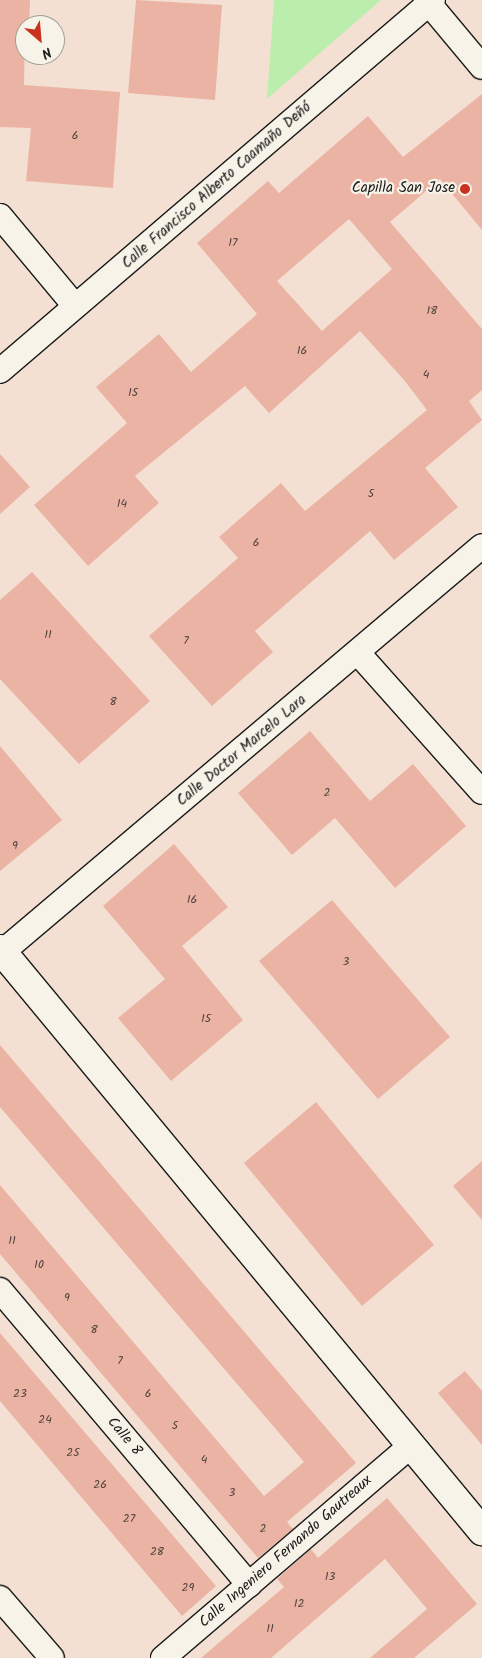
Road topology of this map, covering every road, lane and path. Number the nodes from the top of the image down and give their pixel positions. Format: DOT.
graph roads {
  1 [pos="429,1"];
  2 [pos="482,67"];
  3 [pos="0,216"];
  4 [pos="76,306"];
  5 [pos="0,371"];
  6 [pos="482,546"];
  7 [pos="358,653"];
  8 [pos="482,792"];
  9 [pos="1,952"];
  10 [pos="0,1290"];
  11 [pos="410,1446"];
  12 [pos="482,1531"];
  13 [pos="249,1585"];
  14 [pos="0,1598"];
  15 [pos="52,1658"];
  16 [pos="163,1658"];
  1 -- 2 [label="street"];
  1 -- 4 [label="street, Calle Francisco Alberto Caamaño Deñó"];
  3 -- 4 [label="street"];
  4 -- 5 [label="street, Calle Francisco Alberto Caamaño Deñó"];
  6 -- 7 [label="street, Calle Doctor Marcelo Lara"];
  7 -- 8 [label="street"];
  7 -- 9 [label="street, Calle Doctor Marcelo Lara"];
  9 -- 11 [label="street"];
  10 -- 13 [label="street, Calle 8"];
  11 -- 12 [label="street"];
  11 -- 13 [label="street, Calle Ingeniero Fernando Gautreaux"];
  13 -- 16 [label="street, Calle Ingeniero Fernando Gautreaux"];
  14 -- 15 [label="street"];
}
